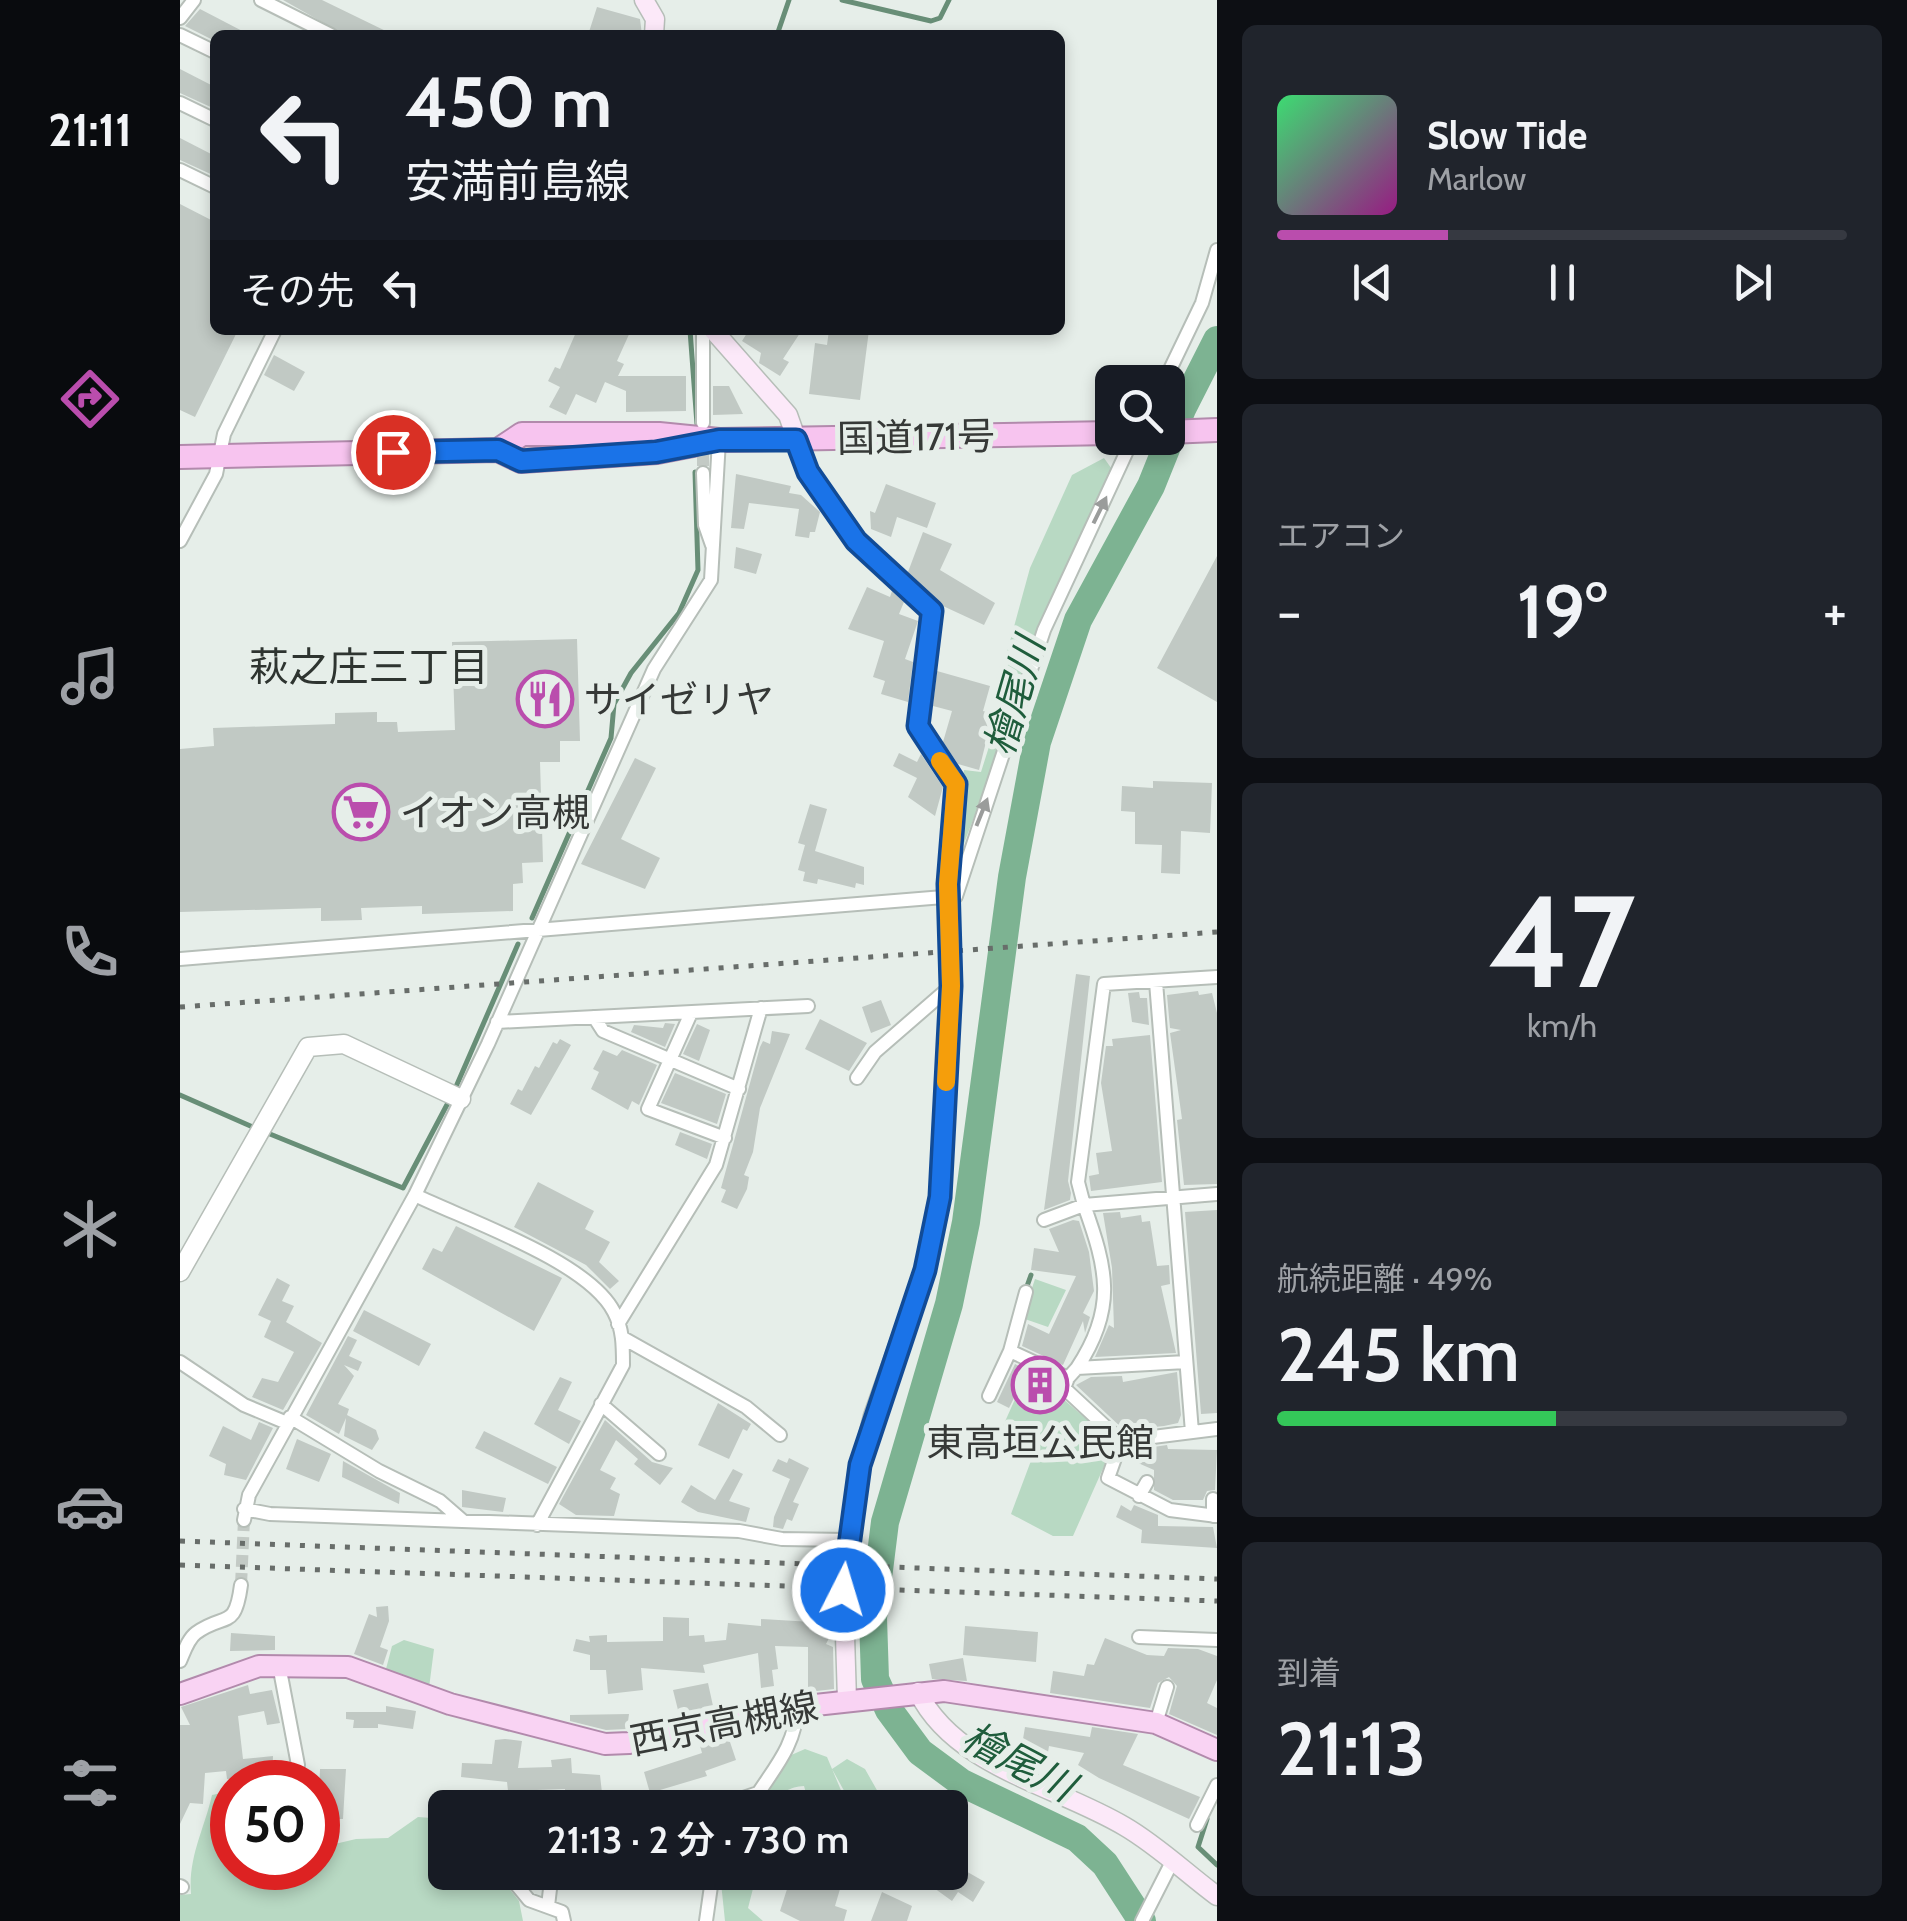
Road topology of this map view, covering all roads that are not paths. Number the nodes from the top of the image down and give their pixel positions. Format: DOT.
graph roads {
  1 [pos="194,0"];
  2 [pos="261,0"];
  3 [pos="644,0"];
  4 [pos="180,18"];
  5 [pos="321,30"];
  6 [pos="655,30"];
  7 [pos="180,35"];
  8 [pos="210,50"];
  9 [pos="180,102"];
  10 [pos="210,117"];
  11 [pos="180,170"];
  12 [pos="210,185"];
  13 [pos="1217,250"];
  14 [pos="273,335"];
  15 [pos="703,335"];
  16 [pos="717,335"];
  17 [pos="1172,365"];
  18 [pos="1210,430"];
  19 [pos="1185,431"];
  20 [pos="711,432"];
  21 [pos="1095,433"];
  22 [pos="796,440"];
  23 [pos="1125,455"];
  24 [pos="218,456"];
  25 [pos="180,457"];
  26 [pos="703,473"];
  27 [pos="180,542"];
  28 [pos="714,552"];
  29 [pos="948,899"];
  30 [pos="535,930"];
  31 [pos="180,959"];
  32 [pos="1217,977"];
  33 [pos="1156,982"];
  34 [pos="951,986"];
  35 [pos="808,1006"];
  36 [pos="761,1008"];
  37 [pos="691,1014"];
  38 [pos="594,1017"];
  39 [pos="497,1022"];
  40 [pos="669,1062"];
  41 [pos="856,1078"];
  42 [pos="739,1089"];
  43 [pos="461,1099"];
  44 [pos="724,1138"];
  45 [pos="1217,1194"];
  46 [pos="414,1195"];
  47 [pos="1174,1197"];
  48 [pos="1084,1205"];
  49 [pos="1044,1220"];
  50 [pos="180,1272"];
  51 [pos="1026,1292"];
  52 [pos="621,1331"];
  53 [pos="1010,1351"];
  54 [pos="180,1362"];
  55 [pos="1186,1362"];
  56 [pos="1072,1373"];
  57 [pos="989,1396"];
  58 [pos="601,1404"];
  59 [pos="288,1420"];
  60 [pos="1217,1429"];
  61 [pos="1192,1432"];
  62 [pos="780,1435"];
  63 [pos="1120,1441"];
  64 [pos="659,1454"];
  65 [pos="1147,1482"];
  66 [pos="1139,1496"];
  67 [pos="1213,1499"];
  68 [pos="1215,1516"];
  69 [pos="463,1520"];
  70 [pos="538,1525"];
  71 [pos="847,1540"];
  72 [pos="241,1585"];
  73 [pos="1138,1637"];
  74 [pos="1217,1640"];
  75 [pos="180,1661"];
  76 [pos="279,1665"];
  77 [pos="1167,1687"];
  78 [pos="911,1692"];
  79 [pos="180,1694"];
  80 [pos="852,1699"];
  81 [pos="797,1707"];
  82 [pos="1156,1723"];
  83 [pos="1217,1750"];
  84 [pos="297,1760"];
  85 [pos="1217,1785"];
  86 [pos="760,1790"];
  87 [pos="1197,1825"];
  88 [pos="1172,1862"];
  89 [pos="521,1890"];
  90 [pos="550,1890"];
  91 [pos="711,1890"];
  92 [pos="1217,1896"];
  93 [pos="548,1906"];
  94 [pos="564,1921"];
  95 [pos="706,1921"];
  96 [pos="1142,1921"];
  1 -- 4 [label="street"];
  2 -- 5 [label="street"];
  3 -- 6 [label="main road"];
  7 -- 8 [label="street"];
  9 -- 10 [label="street"];
  11 -- 12 [label="street"];
  13 -- 17 [label="street"];
  14 -- 24 [label="street"];
  15 -- 20 [label="street"];
  16 -- 22 [label="main road"];
  18 -- 19 [label="highway"];
  20 -- 22 [label="highway, 国道171号"];
  20 -- 24 [label="highway, 国道171号"];
  20 -- 28 [label="street"];
  21 -- 22 [label="highway, 国道171号"];
  22 -- 29 [label="main road"];
  29 -- 23 [label="street, one-way"];
  24 -- 25 [label="highway, 国道171号"];
  24 -- 27 [label="street"];
  26 -- 28 [label="street"];
  28 -- 30 [label="street"];
  29 -- 30 [label="street"];
  29 -- 34 [label="main road"];
  30 -- 31 [label="street"];
  30 -- 39 [label="street"];
  32 -- 33 [label="street"];
  33 -- 47 [label="street"];
  33 -- 48 [label="street"];
  34 -- 41 [label="street"];
  34 -- 71 [label="main road"];
  35 -- 36 [label="street"];
  36 -- 37 [label="street"];
  36 -- 42 [label="street"];
  37 -- 38 [label="street"];
  37 -- 40 [label="street"];
  38 -- 39 [label="street"];
  38 -- 40 [label="street"];
  39 -- 43 [label="street"];
  40 -- 42 [label="street"];
  40 -- 44 [label="street"];
  42 -- 44 [label="street"];
  43 -- 46 [label="street"];
  43 -- 50 [label="street"];
  44 -- 52 [label="street"];
  45 -- 47 [label="street"];
  46 -- 52 [label="street"];
  46 -- 59 [label="street"];
  47 -- 48 [label="street"];
  47 -- 55 [label="street"];
  48 -- 49 [label="street"];
  48 -- 56 [label="street"];
  51 -- 53 [label="street"];
  52 -- 58 [label="street"];
  52 -- 62 [label="street"];
  53 -- 56 [label="street"];
  53 -- 57 [label="street"];
  54 -- 59 [label="street"];
  55 -- 56 [label="street"];
  55 -- 61 [label="street"];
  56 -- 63 [label="street"];
  58 -- 64 [label="street"];
  58 -- 70 [label="street"];
  59 -- 69 [label="street"];
  59 -- 69 [label="street"];
  60 -- 61 [label="street"];
  61 -- 63 [label="street"];
  63 -- 66 [label="street"];
  65 -- 66 [label="street"];
  66 -- 68 [label="street"];
  67 -- 68 [label="street"];
  69 -- 70 [label="street"];
  70 -- 71 [label="street"];
  71 -- 80 [label="main road"];
  72 -- 75 [label="street"];
  73 -- 74 [label="street"];
  76 -- 79 [label="main road, 西京高槻線"];
  76 -- 81 [label="main road, 西京高槻線"];
  76 -- 84 [label="street"];
  77 -- 82 [label="street"];
  78 -- 80 [label="main road, 西京高槻線"];
  78 -- 82 [label="main road, 西京高槻線"];
  78 -- 88 [label="main road"];
  80 -- 81 [label="main road, 西京高槻線"];
  81 -- 86 [label="street"];
  82 -- 83 [label="main road, 西京高槻線"];
  85 -- 87 [label="street"];
  88 -- 92 [label="main road"];
  88 -- 96 [label="street"];
  89 -- 93 [label="street"];
  90 -- 93 [label="street"];
  91 -- 95 [label="street"];
  93 -- 94 [label="street"];
}
